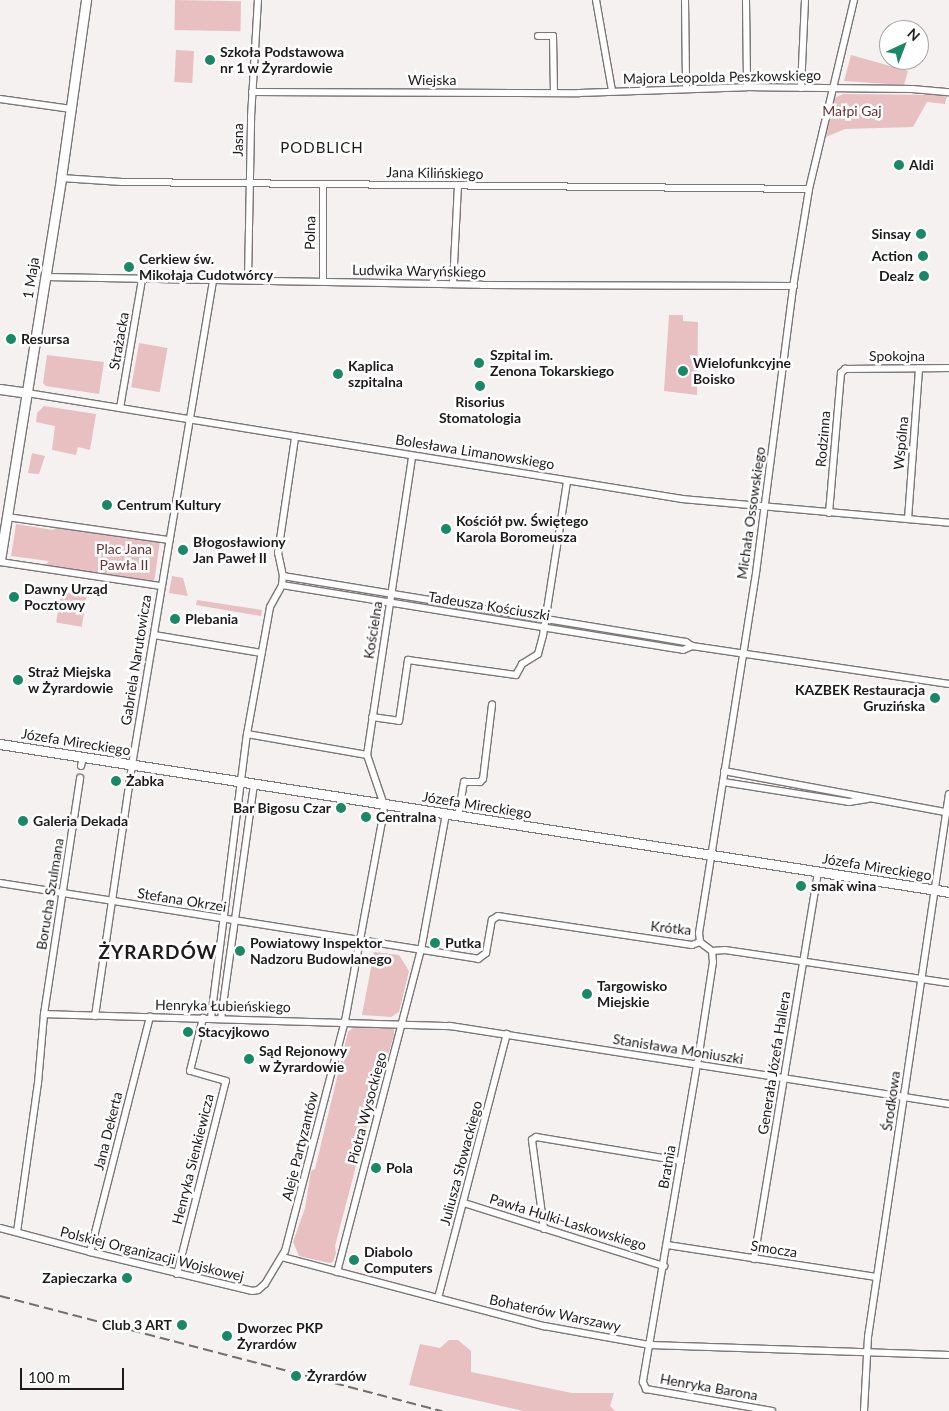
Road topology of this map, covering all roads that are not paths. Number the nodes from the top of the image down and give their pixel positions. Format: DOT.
graph roads {
  1 [pos="86,0"];
  2 [pos="258,0"];
  3 [pos="596,0"];
  4 [pos="685,0"];
  5 [pos="746,0"];
  6 [pos="805,0"];
  7 [pos="854,0"];
  8 [pos="538,36"];
  9 [pos="747,87"];
  10 [pos="686,88"];
  11 [pos="800,88"];
  12 [pos="832,88"];
  13 [pos="612,91"];
  14 [pos="252,92"];
  15 [pos="554,92"];
  16 [pos="949,92"];
  17 [pos="0,99"];
  18 [pos="71,109"];
  19 [pos="61,178"];
  20 [pos="250,182"];
  21 [pos="323,184"];
  22 [pos="458,186"];
  23 [pos="809,189"];
  24 [pos="45,277"];
  25 [pos="142,279"];
  26 [pos="213,280"];
  27 [pos="248,280"];
  28 [pos="323,282"];
  29 [pos="453,284"];
  30 [pos="794,286"];
  31 [pos="919,368"];
  32 [pos="949,368"];
  33 [pos="845,369"];
  34 [pos="0,390"];
  35 [pos="27,393"];
  36 [pos="120,408"];
  37 [pos="189,420"];
  38 [pos="296,438"];
  39 [pos="412,456"];
  40 [pos="567,481"];
  41 [pos="765,506"];
  42 [pos="829,513"];
  43 [pos="7,517"];
  44 [pos="908,520"];
  45 [pos="949,523"];
  46 [pos="169,540"];
  47 [pos="0,561"];
  48 [pos="283,576"];
  49 [pos="282,585"];
  50 [pos="161,586"];
  51 [pos="391,595"];
  52 [pos="390,603"];
  53 [pos="545,620"];
  54 [pos="544,627"];
  55 [pos="154,634"];
  56 [pos="692,646"];
  57 [pos="261,653"];
  58 [pos="742,653"];
  59 [pos="949,684"];
  60 [pos="492,705"];
  61 [pos="372,717"];
  62 [pos="247,734"];
  63 [pos="0,744"];
  64 [pos="367,755"];
  65 [pos="132,765"];
  66 [pos="724,771"];
  67 [pos="80,778"];
  68 [pos="242,782"];
  69 [pos="723,782"];
  70 [pos="254,783"];
  71 [pos="949,794"];
  72 [pos="874,798"];
  73 [pos="384,805"];
  74 [pos="946,812"];
  75 [pos="446,814"];
  76 [pos="458,816"];
  77 [pos="711,855"];
  78 [pos="818,871"];
  79 [pos="0,883"];
  80 [pos="935,890"];
  81 [pos="949,892"];
  82 [pos="62,894"];
  83 [pos="112,902"];
  84 [pos="223,920"];
  85 [pos="234,921"];
  86 [pos="361,942"];
  87 [pos="700,942"];
  88 [pos="420,950"];
  89 [pos="712,951"];
  90 [pos="803,961"];
  91 [pos="921,979"];
  92 [pos="949,983"];
  93 [pos="44,1014"];
  94 [pos="95,1016"];
  95 [pos="150,1017"];
  96 [pos="203,1018"];
  97 [pos="211,1018"];
  98 [pos="221,1018"];
  99 [pos="345,1021"];
  100 [pos="402,1023"];
  101 [pos="507,1034"];
  102 [pos="696,1065"];
  103 [pos="784,1080"];
  104 [pos="904,1098"];
  105 [pos="949,1104"];
  106 [pos="681,1161"];
  107 [pos="464,1202"];
  108 [pos="0,1228"];
  109 [pos="544,1229"];
  110 [pos="17,1232"];
  111 [pos="667,1245"];
  112 [pos="90,1252"];
  113 [pos="282,1257"];
  114 [pos="754,1259"];
  115 [pos="664,1266"];
  116 [pos="337,1272"];
  117 [pos="177,1274"];
  118 [pos="877,1277"];
  119 [pos="438,1298"];
  120 [pos="650,1345"];
  121 [pos="866,1353"];
  122 [pos="949,1355"];
  123 [pos="643,1386"];
  124 [pos="772,1411"];
  125 [pos="864,1411"];
  1 -- 18 [label="street, 1 Maja"];
  2 -- 14 [label="street, Jasna"];
  3 -- 13 [label="street"];
  4 -- 10 [label="street"];
  5 -- 9 [label="street"];
  6 -- 11 [label="street"];
  7 -- 12 [label="street, Michała Ossowskiego"];
  8 -- 15 [label="street"];
  9 -- 10 [label="street, Majora Leopolda Peszkowskiego"];
  9 -- 11 [label="street, Majora Leopolda Peszkowskiego"];
  10 -- 13 [label="street, Majora Leopolda Peszkowskiego"];
  11 -- 12 [label="street, Majora Leopolda Peszkowskiego"];
  12 -- 16 [label="street, Majora Leopolda Peszkowskiego"];
  12 -- 23 [label="street, Michała Ossowskiego"];
  13 -- 15 [label="street, Wiejska"];
  14 -- 15 [label="street, Wiejska"];
  14 -- 20 [label="street, Jasna"];
  17 -- 18 [label="street"];
  18 -- 19 [label="street, 1 Maja"];
  19 -- 20 [label="street, Jana Kilińskiego"];
  19 -- 24 [label="street, 1 Maja"];
  20 -- 21 [label="street, Jana Kilińskiego"];
  20 -- 27 [label="street, Jasna"];
  21 -- 22 [label="street, Jana Kilińskiego"];
  21 -- 28 [label="street, Polna"];
  22 -- 23 [label="street, Jana Kilińskiego"];
  22 -- 29 [label="street"];
  23 -- 30 [label="street, Michała Ossowskiego"];
  24 -- 25 [label="street, Ludwika Waryńskiego"];
  24 -- 35 [label="street, 1 Maja"];
  25 -- 26 [label="street, Ludwika Waryńskiego"];
  25 -- 36 [label="street, Strażacka"];
  26 -- 27 [label="street, Ludwika Waryńskiego"];
  26 -- 37 [label="street, Gabriela Narutowicza"];
  27 -- 28 [label="street, Ludwika Waryńskiego"];
  28 -- 29 [label="street, Ludwika Waryńskiego"];
  29 -- 30 [label="street, Ludwika Waryńskiego"];
  30 -- 41 [label="street, Michała Ossowskiego"];
  31 -- 32 [label="street, Spokojna"];
  31 -- 33 [label="street, Spokojna"];
  31 -- 44 [label="street, Wspólna"];
  33 -- 42 [label="street, Rodzinna"];
  34 -- 35 [label="street, Bolesława Limanowskiego"];
  35 -- 36 [label="street, Bolesława Limanowskiego"];
  35 -- 43 [label="street, 1 Maja"];
  36 -- 37 [label="street, Bolesława Limanowskiego"];
  37 -- 38 [label="street, Bolesława Limanowskiego"];
  37 -- 46 [label="street, Gabriela Narutowicza"];
  38 -- 39 [label="street, Bolesława Limanowskiego"];
  38 -- 48 [label="street"];
  39 -- 40 [label="street, Bolesława Limanowskiego"];
  39 -- 51 [label="street, Kościelna"];
  40 -- 41 [label="street, Bolesława Limanowskiego"];
  40 -- 53 [label="street"];
  41 -- 42 [label="street, Bolesława Limanowskiego"];
  41 -- 58 [label="street, Michała Ossowskiego"];
  42 -- 44 [label="street, Bolesława Limanowskiego"];
  43 -- 46 [label="street"];
  43 -- 47 [label="street, 1 Maja"];
  44 -- 45 [label="street, Bolesława Limanowskiego"];
  46 -- 50 [label="street, Gabriela Narutowicza"];
  47 -- 50 [label="street"];
  48 -- 49 [label="street"];
  48 -- 51 [label="street, Tadeusza Kościuszki"];
  49 -- 52 [label="street, Tadeusza Kościuszki"];
  49 -- 57 [label="street"];
  50 -- 55 [label="street, Gabriela Narutowicza"];
  51 -- 52 [label="street, Kościelna"];
  51 -- 53 [label="street, Tadeusza Kościuszki"];
  52 -- 54 [label="street, Tadeusza Kościuszki"];
  52 -- 61 [label="street, Kościelna"];
  53 -- 54 [label="street"];
  53 -- 56 [label="street, Tadeusza Kościuszki"];
  54 -- 56 [label="street, Tadeusza Kościuszki"];
  54 -- 61 [label="street"];
  55 -- 57 [label="street"];
  55 -- 65 [label="street, Gabriela Narutowicza"];
  56 -- 58 [label="street, Tadeusza Kościuszki"];
  57 -- 62 [label="street"];
  58 -- 59 [label="street, Tadeusza Kościuszki"];
  58 -- 66 [label="street, Michała Ossowskiego"];
  60 -- 76 [label="street"];
  61 -- 64 [label="street, Kościelna"];
  62 -- 64 [label="street"];
  62 -- 68 [label="street"];
  63 -- 65 [label="street, Józefa Mireckiego"];
  64 -- 73 [label="street, Kościelna"];
  65 -- 68 [label="street, Józefa Mireckiego"];
  65 -- 83 [label="street, Gabriela Narutowicza"];
  66 -- 69 [label="street, Michała Ossowskiego"];
  66 -- 72 [label="street"];
  67 -- 82 [label="street, Borucha Szulmana"];
  68 -- 70 [label="street, Józefa Mireckiego"];
  68 -- 84 [label="street"];
  69 -- 72 [label="street"];
  69 -- 77 [label="street, Michała Ossowskiego"];
  70 -- 73 [label="street, Józefa Mireckiego"];
  70 -- 85 [label="street"];
  71 -- 74 [label="street, Środkowa"];
  72 -- 74 [label="street"];
  73 -- 75 [label="street, Józefa Mireckiego"];
  73 -- 86 [label="street, Aleje Partyzantów"];
  74 -- 80 [label="street, Środkowa"];
  75 -- 76 [label="street, Józefa Mireckiego"];
  75 -- 88 [label="street, Piotra Wysockiego"];
  76 -- 77 [label="street, Józefa Mireckiego"];
  77 -- 78 [label="street, Józefa Mireckiego"];
  77 -- 87 [label="street, Michała Ossowskiego"];
  78 -- 80 [label="street, Józefa Mireckiego"];
  78 -- 90 [label="street, Generała Józefa Hallera"];
  79 -- 82 [label="street, Stefana Okrzei"];
  80 -- 81 [label="street, Józefa Mireckiego"];
  80 -- 91 [label="street, Środkowa"];
  82 -- 83 [label="street, Stefana Okrzei"];
  82 -- 93 [label="street, Borucha Szulmana"];
  83 -- 84 [label="street, Stefana Okrzei"];
  83 -- 94 [label="street, Gabriela Narutowicza"];
  84 -- 85 [label="street, Stefana Okrzei"];
  84 -- 97 [label="street"];
  85 -- 86 [label="street, Stefana Okrzei"];
  85 -- 98 [label="street"];
  86 -- 88 [label="street"];
  86 -- 99 [label="street, Aleje Partyzantów"];
  87 -- 88 [label="street, Krótka"];
  87 -- 89 [label="street, Krótka"];
  88 -- 100 [label="street, Piotra Wysockiego"];
  89 -- 90 [label="street"];
  89 -- 102 [label="street, Bratnia"];
  90 -- 91 [label="street"];
  90 -- 103 [label="street, Generała Józefa Hallera"];
  91 -- 92 [label="street"];
  91 -- 104 [label="street, Środkowa"];
  93 -- 94 [label="street, Henryka Łubieńskiego"];
  93 -- 110 [label="street, Borucha Szulmana"];
  94 -- 95 [label="street, Henryka Łubieńskiego"];
  95 -- 96 [label="street, Henryka Łubieńskiego"];
  95 -- 112 [label="street, Jana Dekerta"];
  96 -- 97 [label="street, Henryka Łubieńskiego"];
  96 -- 117 [label="street, Henryka Sienkiewicza"];
  97 -- 98 [label="street, Henryka Łubieńskiego"];
  98 -- 99 [label="street, Henryka Łubieńskiego"];
  99 -- 100 [label="street, Henryka Łubieńskiego"];
  99 -- 113 [label="street, Aleje Partyzantów"];
  100 -- 101 [label="street, Stanisława Moniuszki"];
  100 -- 116 [label="street, Piotra Wysockiego"];
  101 -- 102 [label="street, Stanisława Moniuszki"];
  101 -- 107 [label="street, Juliusza Słowackiego"];
  102 -- 103 [label="street, Stanisława Moniuszki"];
  102 -- 106 [label="street, Bratnia"];
  103 -- 104 [label="street, Stanisława Moniuszki"];
  103 -- 114 [label="street, Generała Józefa Hallera"];
  104 -- 105 [label="street, Stanisława Moniuszki"];
  104 -- 118 [label="street, Środkowa"];
  106 -- 109 [label="street"];
  106 -- 111 [label="street, Bratnia"];
  107 -- 109 [label="street, Pawła Hulki-Laskowskiego"];
  107 -- 119 [label="street, Juliusza Słowackiego"];
  108 -- 110 [label="street, Polskiej Organizacji Wojskowej"];
  109 -- 115 [label="street, Pawła Hulki-Laskowskiego"];
  110 -- 112 [label="street, Polskiej Organizacji Wojskowej"];
  111 -- 114 [label="street, Smocza"];
  111 -- 115 [label="street, Bratnia"];
  112 -- 117 [label="street, Polskiej Organizacji Wojskowej"];
  113 -- 116 [label="street, Bohaterów Warszawy"];
  113 -- 117 [label="street, Polskiej Organizacji Wojskowej"];
  114 -- 118 [label="street, Smocza"];
  115 -- 120 [label="street, Bratnia"];
  116 -- 119 [label="street, Bohaterów Warszawy"];
  118 -- 121 [label="street, Środkowa"];
  119 -- 120 [label="street, Bohaterów Warszawy"];
  120 -- 121 [label="street, Bohaterów Warszawy"];
  120 -- 123 [label="street, Bratnia"];
  121 -- 122 [label="street, Bohaterów Warszawy"];
  121 -- 125 [label="street, Środkowa"];
  123 -- 124 [label="street, Henryka Barona"];
}
